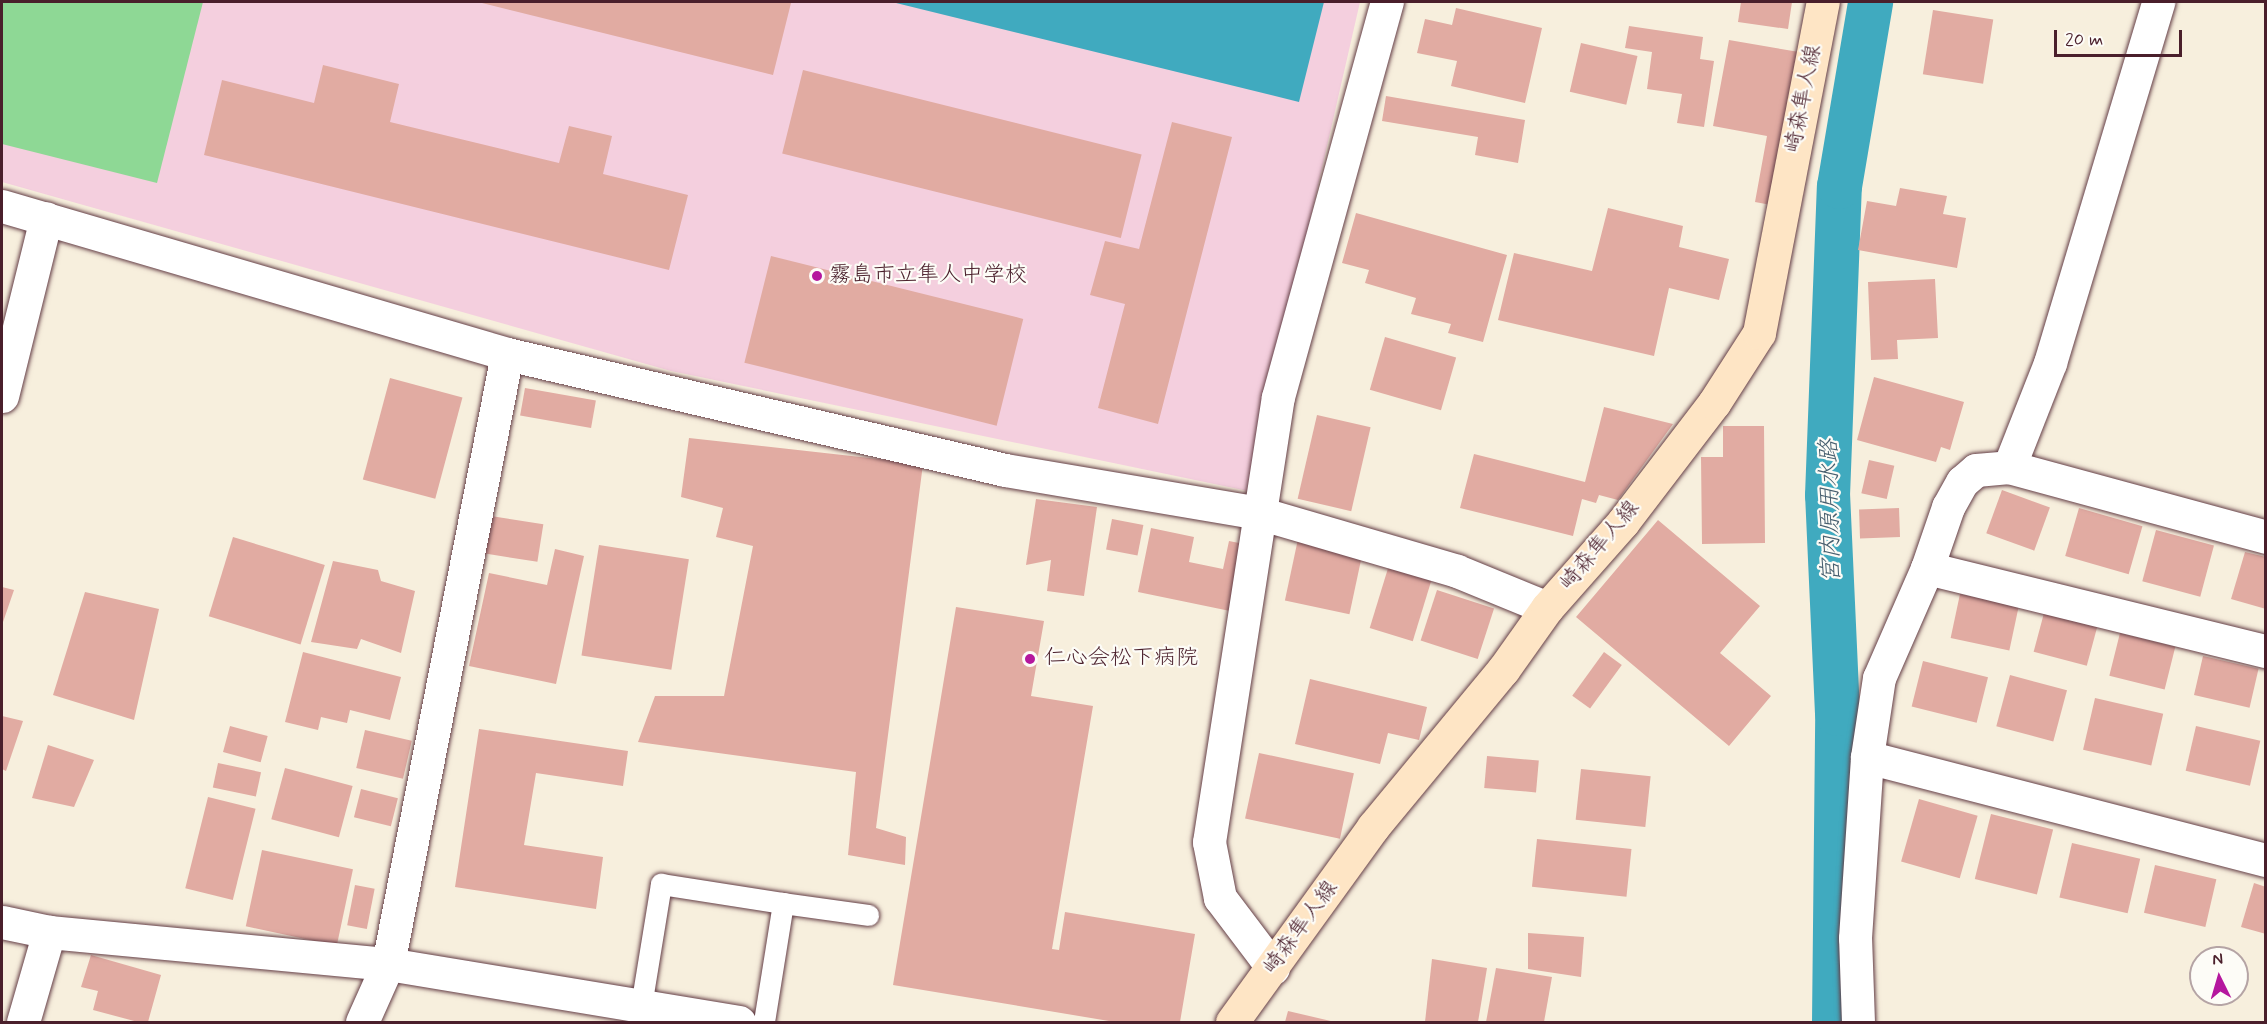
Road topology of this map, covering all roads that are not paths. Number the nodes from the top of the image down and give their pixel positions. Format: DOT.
graph roads {
  1 [pos="1387,2"];
  2 [pos="1823,2"];
  3 [pos="2158,2"];
  4 [pos="2,206"];
  5 [pos="46,218"];
  6 [pos="507,354"];
  7 [pos="2,396"];
  8 [pos="2009,467"];
  9 [pos="1259,513"];
  10 [pos="2265,537"];
  11 [pos="1928,568"];
  12 [pos="1547,608"];
  13 [pos="2265,651"];
  14 [pos="1867,757"];
  15 [pos="2265,860"];
  16 [pos="783,903"];
  17 [pos="868,915"];
  18 [pos="2,922"];
  19 [pos="49,932"];
  20 [pos="388,964"];
  21 [pos="1274,968"];
  22 [pos="641,1006"];
  23 [pos="23,1023"];
  24 [pos="362,1023"];
  25 [pos="739,1023"];
  26 [pos="764,1023"];
  27 [pos="1232,1023"];
  28 [pos="1858,1023"];
  1 -- 9 [label="street"];
  2 -- 12 [label="main road, 崎森隼人線"];
  3 -- 8 [label="street"];
  4 -- 5 [label="street"];
  5 -- 6 [label="street"];
  5 -- 7 [label="street"];
  6 -- 9 [label="street"];
  6 -- 20 [label="street"];
  8 -- 10 [label="street"];
  8 -- 11 [label="street"];
  9 -- 12 [label="street"];
  9 -- 21 [label="street"];
  11 -- 13 [label="street"];
  11 -- 14 [label="street"];
  12 -- 21 [label="main road, 崎森隼人線"];
  14 -- 15 [label="street"];
  14 -- 28 [label="street"];
  16 -- 17 [label="lane"];
  16 -- 22 [label="lane"];
  16 -- 26 [label="lane"];
  18 -- 19 [label="street"];
  19 -- 20 [label="street"];
  19 -- 23 [label="street"];
  20 -- 22 [label="street"];
  20 -- 24 [label="street"];
  21 -- 27 [label="main road, 崎森隼人線"];
  22 -- 25 [label="street"];
}
